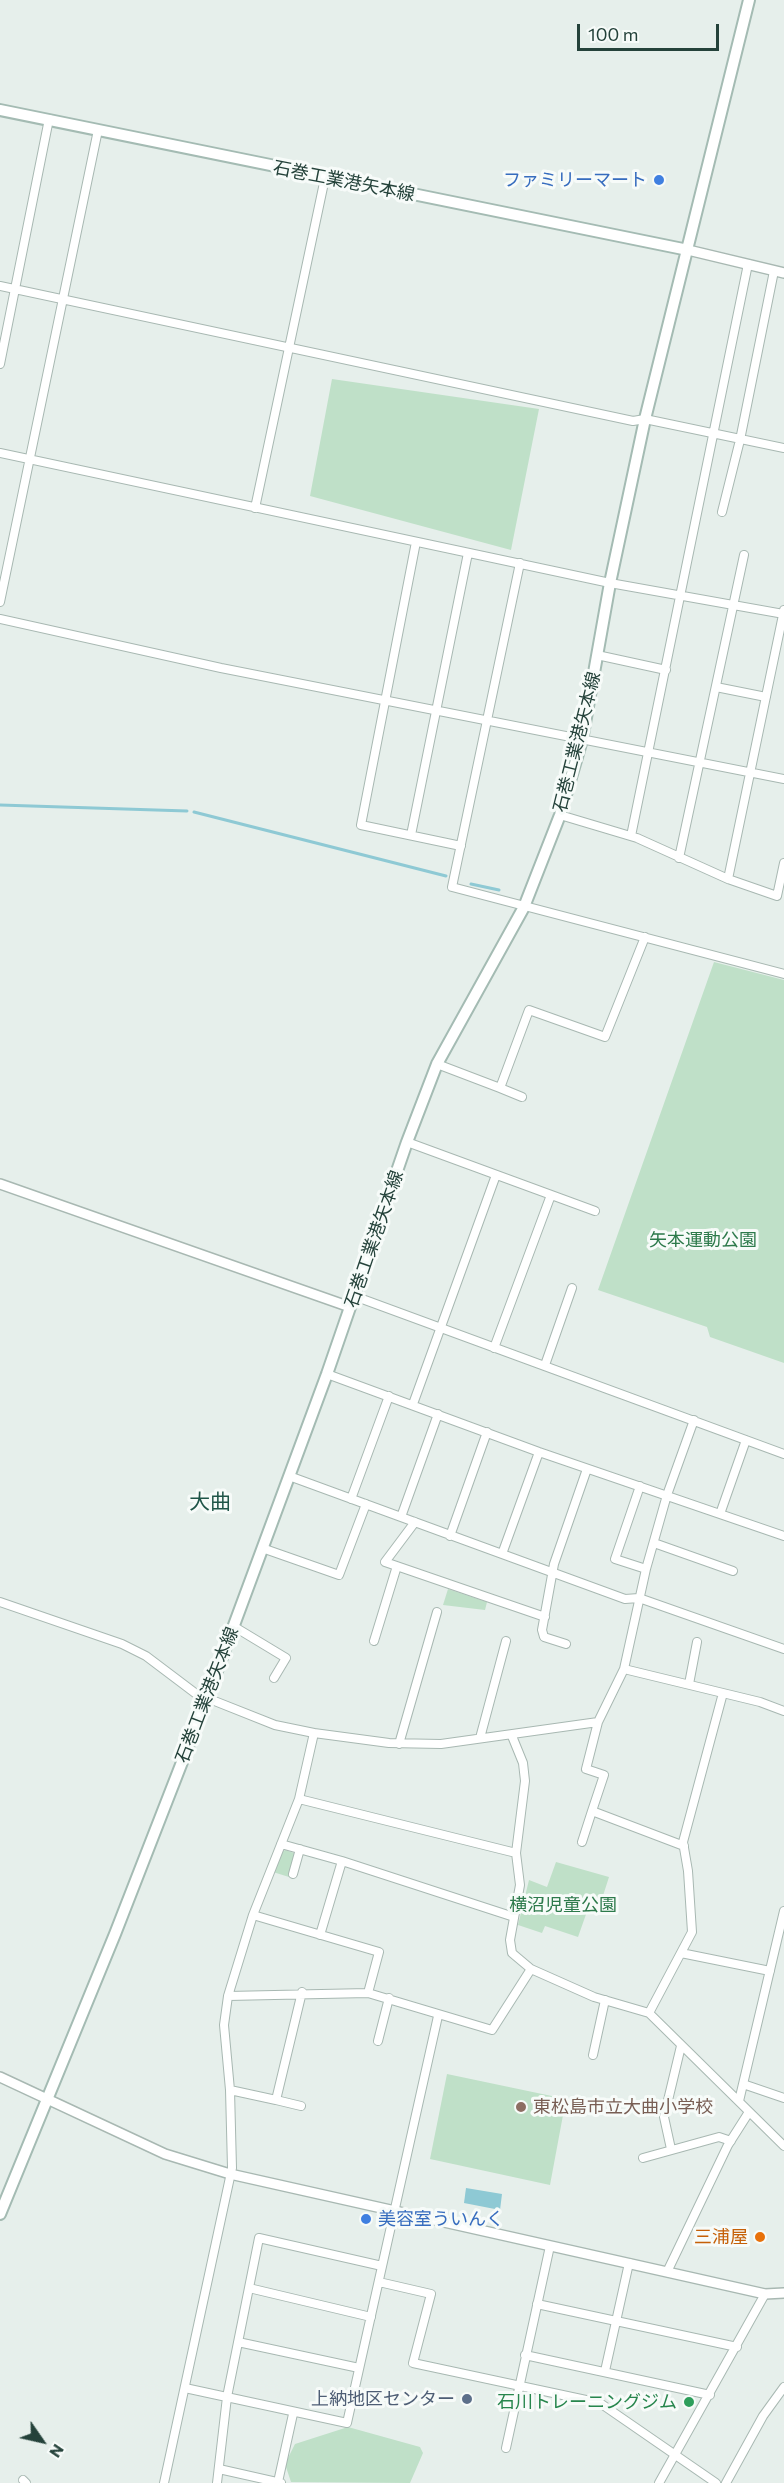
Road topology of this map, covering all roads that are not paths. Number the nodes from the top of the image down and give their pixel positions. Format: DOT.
graph roads {
  1 [pos="749,0"];
  2 [pos="0,110"];
  3 [pos="49,119"];
  4 [pos="98,130"];
  5 [pos="325,178"];
  6 [pos="688,250"];
  7 [pos="748,264"];
  8 [pos="779,272"];
  9 [pos="0,286"];
  10 [pos="16,289"];
  11 [pos="63,299"];
  12 [pos="289,348"];
  13 [pos="0,364"];
  14 [pos="645,419"];
  15 [pos="712,433"];
  16 [pos="740,440"];
  17 [pos="784,448"];
  18 [pos="0,453"];
  19 [pos="29,459"];
  20 [pos="255,508"];
  21 [pos="722,512"];
  22 [pos="416,542"];
  23 [pos="468,554"];
  24 [pos="744,555"];
  25 [pos="520,563"];
  26 [pos="610,583"];
  27 [pos="681,594"];
  28 [pos="0,602"];
  29 [pos="733,604"];
  30 [pos="784,613"];
  31 [pos="0,620"];
  32 [pos="597,655"];
  33 [pos="666,670"];
  34 [pos="716,687"];
  35 [pos="766,697"];
  36 [pos="385,700"];
  37 [pos="437,710"];
  38 [pos="488,720"];
  39 [pos="582,740"];
  40 [pos="648,752"];
  41 [pos="699,762"];
  42 [pos="749,772"];
  43 [pos="784,779"];
  44 [pos="560,815"];
  45 [pos="411,835"];
  46 [pos="632,836"];
  47 [pos="460,846"];
  48 [pos="679,858"];
  49 [pos="784,863"];
  50 [pos="728,879"];
  51 [pos="780,897"];
  52 [pos="524,907"];
  53 [pos="645,937"];
  54 [pos="784,974"];
  55 [pos="437,1064"];
  56 [pos="500,1088"];
  57 [pos="522,1097"];
  58 [pos="407,1142"];
  59 [pos="496,1175"];
  60 [pos="0,1184"];
  61 [pos="551,1195"];
  62 [pos="595,1211"];
  63 [pos="572,1288"];
  64 [pos="354,1296"];
  65 [pos="350,1307"];
  66 [pos="440,1327"];
  67 [pos="494,1348"];
  68 [pos="545,1365"];
  69 [pos="327,1374"];
  70 [pos="389,1396"];
  71 [pos="413,1404"];
  72 [pos="438,1414"];
  73 [pos="694,1420"];
  74 [pos="487,1432"];
  75 [pos="746,1440"];
  76 [pos="539,1452"];
  77 [pos="784,1454"];
  78 [pos="588,1469"];
  79 [pos="289,1476"];
  80 [pos="640,1486"];
  81 [pos="667,1495"];
  82 [pos="351,1499"];
  83 [pos="366,1504"];
  84 [pos="720,1514"];
  85 [pos="401,1517"];
  86 [pos="415,1522"];
  87 [pos="450,1536"];
  88 [pos="784,1536"];
  89 [pos="654,1543"];
  90 [pos="262,1548"];
  91 [pos="502,1554"];
  92 [pos="397,1566"];
  93 [pos="646,1569"];
  94 [pos="733,1571"];
  95 [pos="553,1573"];
  96 [pos="639,1598"];
  97 [pos="0,1602"];
  98 [pos="437,1612"];
  99 [pos="545,1617"];
  100 [pos="233,1626"];
  101 [pos="374,1641"];
  102 [pos="506,1641"];
  103 [pos="696,1642"];
  104 [pos="566,1644"];
  105 [pos="784,1649"];
  106 [pos="624,1669"];
  107 [pos="274,1678"];
  108 [pos="689,1684"];
  109 [pos="723,1694"];
  110 [pos="207,1698"];
  111 [pos="784,1711"];
  112 [pos="598,1722"];
  113 [pos="314,1733"];
  114 [pos="512,1736"];
  115 [pos="480,1738"];
  116 [pos="399,1744"];
  117 [pos="299,1799"];
  118 [pos="592,1811"];
  119 [pos="582,1842"];
  120 [pos="281,1844"];
  121 [pos="684,1846"];
  122 [pos="300,1849"];
  123 [pos="516,1853"];
  124 [pos="342,1861"];
  125 [pos="293,1874"];
  126 [pos="784,1911"];
  127 [pos="253,1915"];
  128 [pos="514,1917"];
  129 [pos="320,1935"];
  130 [pos="681,1953"];
  131 [pos="531,1969"];
  132 [pos="770,1971"];
  133 [pos="302,1992"];
  134 [pos="368,1993"];
  135 [pos="228,1996"];
  136 [pos="388,1998"];
  137 [pos="605,2000"];
  138 [pos="649,2013"];
  139 [pos="438,2016"];
  140 [pos="378,2041"];
  141 [pos="681,2046"];
  142 [pos="592,2055"];
  143 [pos="0,2077"];
  144 [pos="743,2084"];
  145 [pos="231,2090"];
  146 [pos="784,2098"];
  147 [pos="48,2100"];
  148 [pos="276,2100"];
  149 [pos="739,2101"];
  150 [pos="301,2106"];
  151 [pos="749,2112"];
  152 [pos="731,2141"];
  153 [pos="784,2146"];
  154 [pos="671,2150"];
  155 [pos="643,2158"];
  156 [pos="230,2174"];
  157 [pos="393,2211"];
  158 [pos="0,2214"];
  159 [pos="550,2246"];
  160 [pos="629,2264"];
  161 [pos="382,2266"];
  162 [pos="667,2272"];
  163 [pos="379,2282"];
  164 [pos="249,2288"];
  165 [pos="784,2293"];
  166 [pos="765,2294"];
  167 [pos="537,2304"];
  168 [pos="371,2317"];
  169 [pos="616,2321"];
  170 [pos="238,2342"];
  171 [pos="737,2347"];
  172 [pos="525,2355"];
  173 [pos="359,2368"];
  174 [pos="605,2371"];
  175 [pos="518,2384"];
  176 [pos="784,2387"];
  177 [pos="185,2388"];
  178 [pos="710,2395"];
  179 [pos="227,2397"];
  180 [pos="293,2414"];
  181 [pos="506,2448"];
  182 [pos="676,2453"];
  183 [pos="219,2469"];
  184 [pos="164,2483"];
  185 [pos="217,2483"];
  186 [pos="280,2483"];
  187 [pos="659,2483"];
  188 [pos="716,2483"];
  189 [pos="726,2483"];
  1 -- 6 [label="main road, 石巻工業港矢本線"];
  2 -- 3 [label="main road, 石巻工業港矢本線"];
  3 -- 4 [label="main road, 石巻工業港矢本線"];
  3 -- 10 [label="street"];
  4 -- 5 [label="main road, 石巻工業港矢本線"];
  4 -- 11 [label="street"];
  5 -- 6 [label="main road, 石巻工業港矢本線"];
  5 -- 12 [label="street"];
  6 -- 7 [label="street"];
  6 -- 14 [label="main road, 石巻工業港矢本線"];
  7 -- 8 [label="street"];
  7 -- 15 [label="street"];
  8 -- 16 [label="street"];
  9 -- 10 [label="street"];
  10 -- 11 [label="street"];
  10 -- 13 [label="street"];
  11 -- 12 [label="street"];
  11 -- 19 [label="street"];
  12 -- 14 [label="street"];
  12 -- 20 [label="street"];
  14 -- 15 [label="street"];
  14 -- 26 [label="main road, 石巻工業港矢本線"];
  15 -- 16 [label="street"];
  15 -- 27 [label="street"];
  16 -- 17 [label="street"];
  16 -- 21 [label="street"];
  18 -- 19 [label="street"];
  19 -- 20 [label="street"];
  19 -- 28 [label="street"];
  20 -- 22 [label="street"];
  22 -- 23 [label="street"];
  22 -- 36 [label="street"];
  23 -- 25 [label="street"];
  23 -- 37 [label="street"];
  24 -- 29 [label="street"];
  25 -- 26 [label="street"];
  25 -- 38 [label="street"];
  26 -- 27 [label="street"];
  26 -- 32 [label="main road, 石巻工業港矢本線"];
  27 -- 29 [label="street"];
  27 -- 33 [label="street"];
  29 -- 30 [label="street"];
  29 -- 34 [label="street"];
  30 -- 35 [label="street"];
  31 -- 36 [label="street"];
  32 -- 33 [label="street"];
  32 -- 39 [label="main road, 石巻工業港矢本線"];
  33 -- 40 [label="street"];
  34 -- 35 [label="street"];
  34 -- 41 [label="street"];
  35 -- 42 [label="street"];
  36 -- 37 [label="street"];
  36 -- 45 [label="street"];
  37 -- 38 [label="street"];
  37 -- 45 [label="street"];
  38 -- 39 [label="street"];
  38 -- 47 [label="street"];
  39 -- 40 [label="street"];
  39 -- 44 [label="main road, 石巻工業港矢本線"];
  40 -- 41 [label="street"];
  40 -- 46 [label="street"];
  41 -- 42 [label="street"];
  41 -- 48 [label="street"];
  42 -- 43 [label="street"];
  42 -- 50 [label="street"];
  44 -- 46 [label="street"];
  44 -- 52 [label="main road, 石巻工業港矢本線"];
  45 -- 47 [label="street"];
  46 -- 48 [label="street"];
  47 -- 52 [label="street"];
  48 -- 50 [label="street"];
  49 -- 51 [label="street"];
  50 -- 51 [label="street"];
  52 -- 53 [label="street"];
  52 -- 55 [label="main road, 石巻工業港矢本線"];
  53 -- 54 [label="street"];
  53 -- 56 [label="street"];
  55 -- 56 [label="street"];
  55 -- 58 [label="main road, 石巻工業港矢本線"];
  56 -- 57 [label="street"];
  58 -- 59 [label="street"];
  58 -- 64 [label="main road, 石巻工業港矢本線"];
  59 -- 61 [label="street"];
  59 -- 66 [label="street"];
  60 -- 65 [label="street"];
  61 -- 62 [label="street"];
  61 -- 67 [label="street"];
  63 -- 68 [label="street"];
  64 -- 65 [label="main road, 石巻工業港矢本線"];
  64 -- 66 [label="street"];
  65 -- 69 [label="main road, 石巻工業港矢本線"];
  66 -- 67 [label="street"];
  66 -- 71 [label="street"];
  67 -- 68 [label="street"];
  68 -- 73 [label="street"];
  69 -- 70 [label="street"];
  69 -- 79 [label="main road, 石巻工業港矢本線"];
  70 -- 71 [label="street"];
  70 -- 82 [label="street"];
  71 -- 72 [label="street"];
  72 -- 74 [label="street"];
  72 -- 85 [label="street"];
  73 -- 75 [label="street"];
  73 -- 81 [label="street"];
  74 -- 76 [label="street"];
  74 -- 87 [label="street"];
  75 -- 77 [label="street"];
  75 -- 84 [label="street"];
  76 -- 78 [label="street"];
  76 -- 91 [label="street"];
  78 -- 80 [label="street"];
  78 -- 95 [label="street"];
  79 -- 82 [label="street"];
  79 -- 90 [label="main road, 石巻工業港矢本線"];
  80 -- 81 [label="street"];
  80 -- 93 [label="street"];
  81 -- 84 [label="street"];
  81 -- 89 [label="street"];
  82 -- 83 [label="street"];
  83 -- 85 [label="street"];
  83 -- 90 [label="street"];
  84 -- 88 [label="street"];
  85 -- 86 [label="street"];
  86 -- 87 [label="street"];
  86 -- 92 [label="street"];
  87 -- 91 [label="street"];
  89 -- 93 [label="street"];
  89 -- 94 [label="street"];
  90 -- 100 [label="main road, 石巻工業港矢本線"];
  91 -- 95 [label="street"];
  92 -- 99 [label="street"];
  92 -- 101 [label="street"];
  93 -- 96 [label="street"];
  95 -- 96 [label="street"];
  95 -- 99 [label="street"];
  96 -- 105 [label="street"];
  96 -- 106 [label="street"];
  97 -- 110 [label="street"];
  98 -- 116 [label="street"];
  99 -- 104 [label="street"];
  100 -- 107 [label="street"];
  100 -- 110 [label="main road, 石巻工業港矢本線"];
  102 -- 115 [label="street"];
  103 -- 108 [label="street"];
  106 -- 108 [label="street"];
  106 -- 112 [label="street"];
  108 -- 109 [label="street"];
  109 -- 111 [label="street"];
  109 -- 121 [label="street"];
  110 -- 113 [label="street"];
  110 -- 147 [label="main road, 石巻工業港矢本線"];
  112 -- 114 [label="street"];
  112 -- 118 [label="street"];
  113 -- 116 [label="street"];
  113 -- 117 [label="street"];
  114 -- 115 [label="street"];
  114 -- 123 [label="street"];
  115 -- 116 [label="street"];
  117 -- 120 [label="street"];
  117 -- 123 [label="street"];
  118 -- 119 [label="street"];
  118 -- 121 [label="street"];
  120 -- 122 [label="street"];
  120 -- 127 [label="street"];
  121 -- 130 [label="street"];
  122 -- 124 [label="street"];
  122 -- 125 [label="street"];
  123 -- 128 [label="street"];
  124 -- 128 [label="street"];
  124 -- 129 [label="street"];
  126 -- 132 [label="street"];
  127 -- 129 [label="street"];
  127 -- 135 [label="street"];
  128 -- 131 [label="street"];
  129 -- 134 [label="street"];
  130 -- 132 [label="street"];
  130 -- 138 [label="street"];
  131 -- 137 [label="street"];
  131 -- 139 [label="street"];
  132 -- 144 [label="street"];
  133 -- 134 [label="street"];
  133 -- 135 [label="street"];
  133 -- 148 [label="street"];
  134 -- 136 [label="street"];
  135 -- 145 [label="street"];
  136 -- 139 [label="street"];
  136 -- 140 [label="street"];
  137 -- 138 [label="street"];
  137 -- 142 [label="street"];
  138 -- 141 [label="street"];
  139 -- 157 [label="street"];
  141 -- 149 [label="street"];
  141 -- 154 [label="street"];
  143 -- 147 [label="street"];
  144 -- 146 [label="street"];
  144 -- 149 [label="street"];
  145 -- 148 [label="street"];
  145 -- 156 [label="street"];
  147 -- 156 [label="street"];
  147 -- 158 [label="main road, 石巻工業港矢本線"];
  148 -- 150 [label="street"];
  149 -- 151 [label="street"];
  151 -- 152 [label="street"];
  151 -- 153 [label="street"];
  152 -- 154 [label="street"];
  152 -- 162 [label="street"];
  154 -- 155 [label="street"];
  156 -- 157 [label="street"];
  156 -- 177 [label="street"];
  157 -- 159 [label="street"];
  157 -- 161 [label="street"];
  159 -- 160 [label="street"];
  159 -- 167 [label="street"];
  160 -- 162 [label="street"];
  160 -- 169 [label="street"];
  161 -- 163 [label="street"];
  161 -- 164 [label="street"];
  162 -- 166 [label="street"];
  163 -- 168 [label="street"];
  163 -- 175 [label="street"];
  164 -- 168 [label="street"];
  164 -- 170 [label="street"];
  165 -- 166 [label="street"];
  166 -- 171 [label="street"];
  167 -- 169 [label="street"];
  167 -- 172 [label="street"];
  168 -- 173 [label="street"];
  169 -- 171 [label="street"];
  169 -- 174 [label="street"];
  170 -- 173 [label="street"];
  170 -- 179 [label="street"];
  171 -- 178 [label="street"];
  172 -- 174 [label="street"];
  172 -- 175 [label="street"];
  173 -- 180 [label="street"];
  174 -- 178 [label="street"];
  175 -- 181 [label="street"];
  175 -- 182 [label="street"];
  176 -- 189 [label="street"];
  177 -- 179 [label="street"];
  177 -- 184 [label="street"];
  178 -- 182 [label="street"];
  179 -- 180 [label="street"];
  179 -- 183 [label="street"];
  180 -- 186 [label="street"];
  182 -- 187 [label="street"];
  182 -- 188 [label="street"];
  183 -- 185 [label="street"];
  183 -- 186 [label="street"];
}
